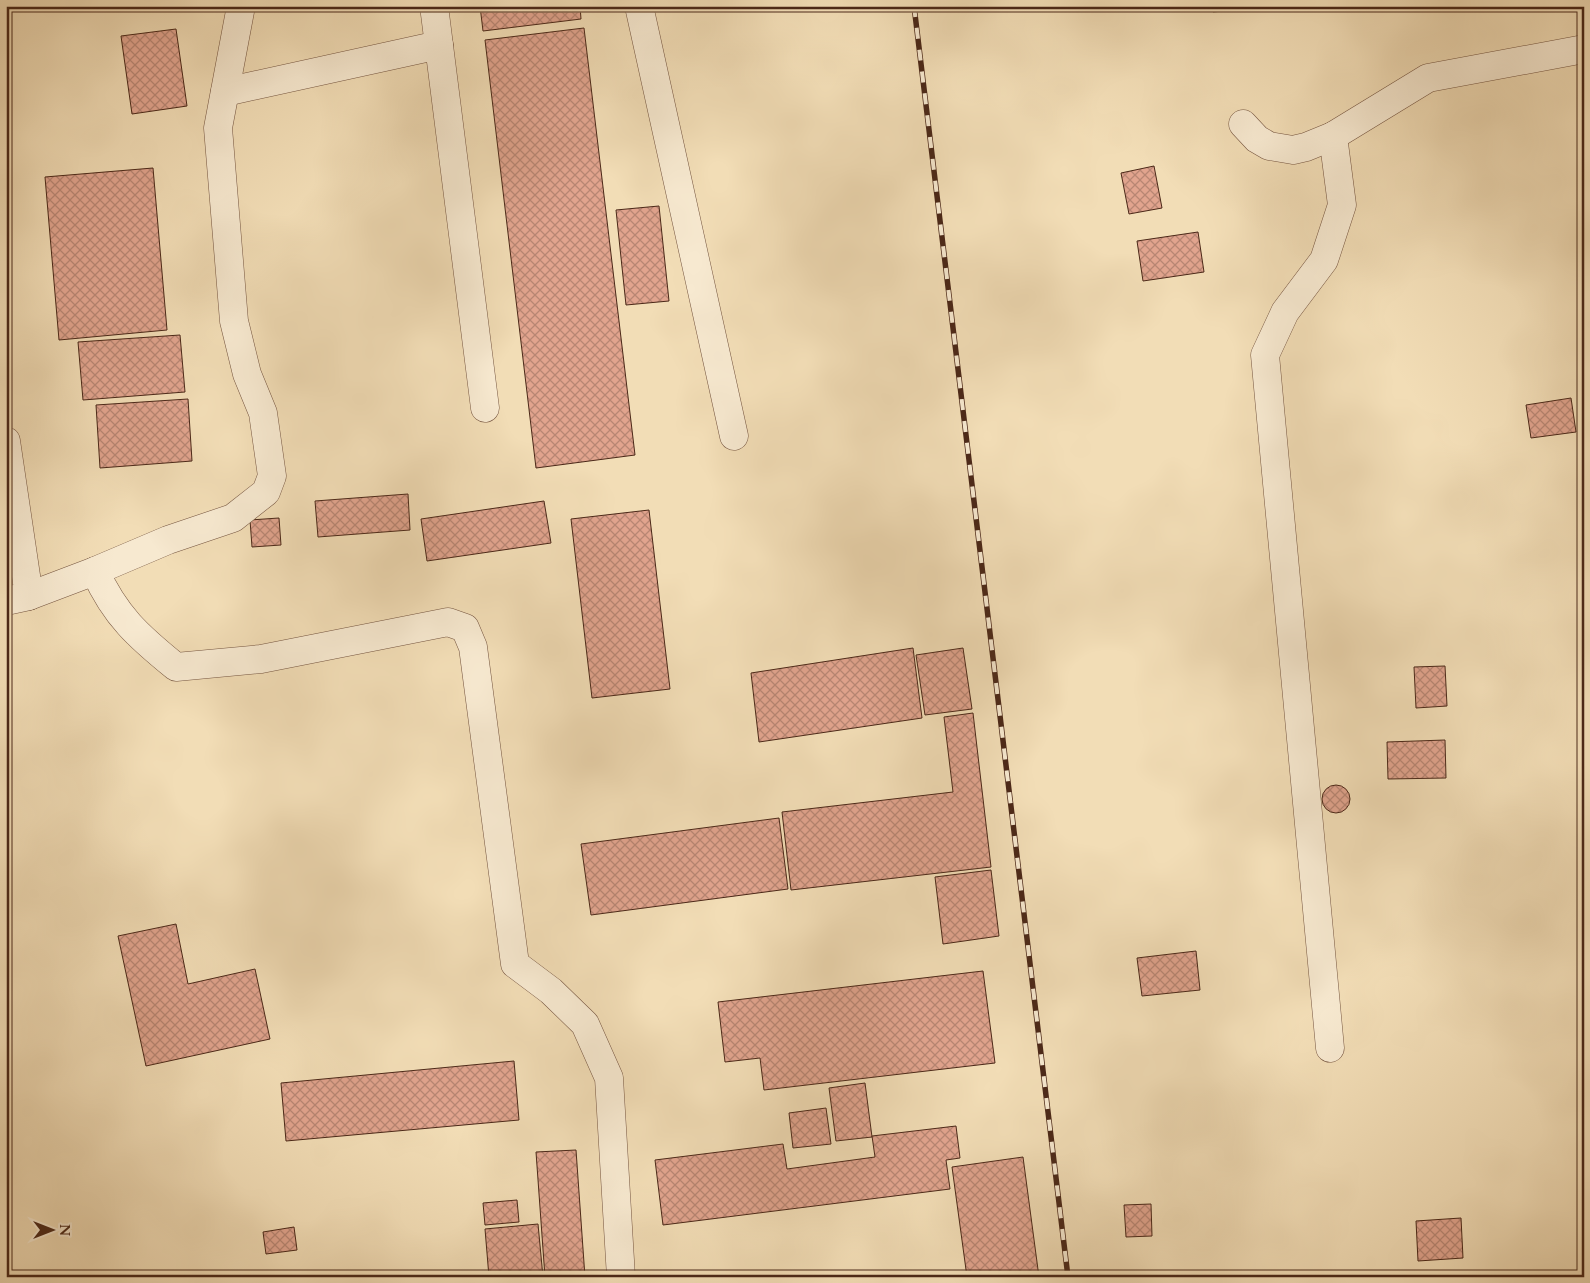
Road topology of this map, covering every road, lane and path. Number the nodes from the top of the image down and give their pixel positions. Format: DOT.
graph roads {
  1 [pos="241,6"];
  2 [pos="434,6"];
  3 [pos="639,6"];
  4 [pos="438,45"];
  5 [pos="1584,49"];
  6 [pos="225,92"];
  7 [pos="1243,124"];
  8 [pos="1333,136"];
  9 [pos="485,408"];
  10 [pos="734,436"];
  11 [pos="6,441"];
  12 [pos="95,571"];
  13 [pos="18,598"];
  14 [pos="1330,1048"];
  15 [pos="621,1277"];
  1 -- 6 [label="street"];
  2 -- 4 [label="street"];
  3 -- 10 [label="street"];
  4 -- 6 [label="street"];
  4 -- 9 [label="street"];
  5 -- 8 [label="street"];
  6 -- 12 [label="street"];
  7 -- 8 [label="street"];
  8 -- 14 [label="street"];
  11 -- 13 [label="street"];
  12 -- 13 [label="street"];
  12 -- 15 [label="street"];
}
